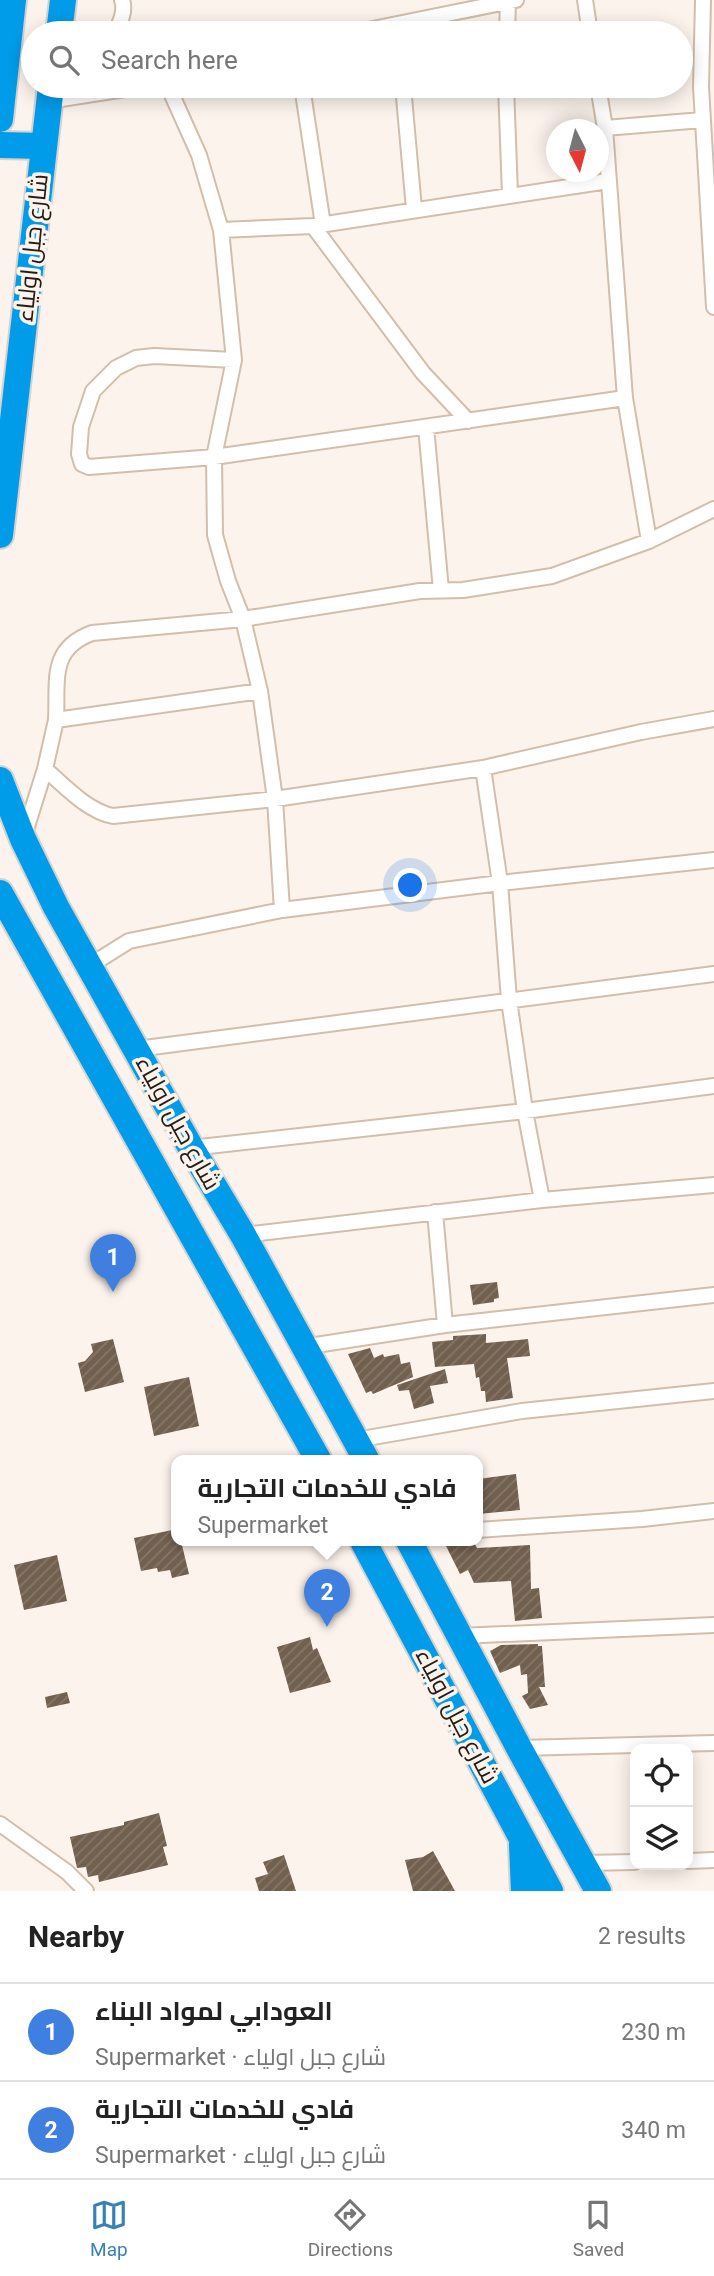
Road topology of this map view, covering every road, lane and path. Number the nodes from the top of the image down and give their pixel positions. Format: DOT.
graph roads {
  1 [pos="13,0"];
  2 [pos="63,0"];
  3 [pos="122,0"];
  4 [pos="585,0"];
  5 [pos="703,0"];
  6 [pos="512,1"];
  7 [pos="486,3"];
  8 [pos="60,21"];
  9 [pos="121,21"];
  10 [pos="423,21"];
  11 [pos="509,21"];
  12 [pos="588,21"];
  13 [pos="2,76"];
  14 [pos="707,86"];
  15 [pos="54,98"];
  16 [pos="173,98"];
  17 [pos="303,98"];
  18 [pos="404,98"];
  19 [pos="506,98"];
  20 [pos="600,98"];
  21 [pos="0,119"];
  22 [pos="604,119"];
  23 [pos="702,120"];
  24 [pos="609,128"];
  25 [pos="0,145"];
  26 [pos="43,146"];
  27 [pos="601,182"];
  28 [pos="608,182"];
  29 [pos="710,193"];
  30 [pos="510,195"];
  31 [pos="414,209"];
  32 [pos="318,225"];
  33 [pos="221,230"];
  34 [pos="714,301"];
  35 [pos="714,307"];
  36 [pos="234,360"];
  37 [pos="625,398"];
  38 [pos="468,421"];
  39 [pos="426,427"];
  40 [pos="214,457"];
  41 [pos="714,509"];
  42 [pos="0,535"];
  43 [pos="649,541"];
  44 [pos="441,590"];
  45 [pos="243,619"];
  46 [pos="260,691"];
  47 [pos="714,719"];
  48 [pos="56,720"];
  49 [pos="483,768"];
  50 [pos="45,769"];
  51 [pos="0,780"];
  52 [pos="275,799"];
  53 [pos="23,839"];
  54 [pos="714,860"];
  55 [pos="499,883"];
  56 [pos="0,893"];
  57 [pos="282,910"];
  58 [pos="89,966"];
  59 [pos="714,974"];
  60 [pos="509,1000"];
  61 [pos="137,1049"];
  62 [pos="714,1086"];
  63 [pos="525,1111"];
  64 [pos="191,1148"];
  65 [pos="714,1185"];
  66 [pos="542,1200"];
  67 [pos="435,1212"];
  68 [pos="243,1235"];
  69 [pos="714,1296"];
  70 [pos="445,1325"];
  71 [pos="303,1347"];
  72 [pos="714,1391"];
  73 [pos="361,1450"];
  74 [pos="316,1455"];
  75 [pos="714,1511"];
  76 [pos="483,1530"];
  77 [pos="366,1546"];
  78 [pos="412,1546"];
  79 [pos="714,1625"];
  80 [pos="459,1636"];
  81 [pos="714,1743"];
  82 [pos="519,1748"];
  83 [pos="0,1824"];
  84 [pos="522,1836"];
  85 [pos="714,1860"];
  86 [pos="693,1861"];
  87 [pos="630,1862"];
  88 [pos="584,1863"];
  89 [pos="86,1891"];
  90 [pos="524,1891"];
  91 [pos="550,1891"];
  92 [pos="598,1891"];
  1 -- 13 [label="highway"];
  2 -- 8 [label="highway"];
  3 -- 9 [label="street"];
  4 -- 12 [label="street"];
  5 -- 14 [label="street"];
  6 -- 7 [label="street"];
  6 -- 11 [label="street"];
  7 -- 10 [label="street"];
  13 -- 21 [label="highway"];
  14 -- 23 [label="street"];
  15 -- 26 [label="highway, شارع جبل اولياء"];
  16 -- 33 [label="street"];
  17 -- 32 [label="street"];
  18 -- 31 [label="street"];
  19 -- 30 [label="street"];
  20 -- 22 [label="street"];
  23 -- 24 [label="street"];
  23 -- 29 [label="street"];
  25 -- 26 [label="highway"];
  26 -- 42 [label="highway, شارع جبل اولياء"];
  27 -- 30 [label="street"];
  28 -- 37 [label="street"];
  29 -- 34 [label="street"];
  30 -- 31 [label="street"];
  31 -- 32 [label="street"];
  32 -- 33 [label="street"];
  32 -- 38 [label="street"];
  33 -- 36 [label="street"];
  34 -- 35 [label="street"];
  36 -- 40 [label="street"];
  36 -- 40 [label="street"];
  37 -- 38 [label="street"];
  37 -- 43 [label="street"];
  38 -- 39 [label="street"];
  39 -- 40 [label="street"];
  39 -- 44 [label="street"];
  40 -- 45 [label="street"];
  41 -- 43 [label="street"];
  43 -- 44 [label="street"];
  44 -- 45 [label="street"];
  45 -- 46 [label="street"];
  45 -- 48 [label="street"];
  46 -- 48 [label="street"];
  46 -- 52 [label="street"];
  47 -- 49 [label="street"];
  48 -- 50 [label="street"];
  49 -- 52 [label="street"];
  49 -- 55 [label="street"];
  50 -- 52 [label="street"];
  50 -- 53 [label="street"];
  51 -- 53 [label="highway, شارع جبل اولياء"];
  52 -- 57 [label="street"];
  53 -- 58 [label="highway, شارع جبل اولياء"];
  54 -- 55 [label="street"];
  55 -- 57 [label="street"];
  55 -- 60 [label="street"];
  56 -- 74 [label="highway, شارع جبل اولياء"];
  57 -- 58 [label="street"];
  58 -- 61 [label="highway, شارع جبل اولياء"];
  59 -- 60 [label="street"];
  60 -- 61 [label="street"];
  60 -- 63 [label="street"];
  61 -- 64 [label="highway, شارع جبل اولياء"];
  62 -- 63 [label="street"];
  63 -- 64 [label="street"];
  63 -- 66 [label="street"];
  64 -- 68 [label="highway, شارع جبل اولياء"];
  65 -- 66 [label="street"];
  66 -- 67 [label="street"];
  67 -- 68 [label="street"];
  67 -- 70 [label="street"];
  68 -- 71 [label="highway, شارع جبل اولياء"];
  69 -- 70 [label="street"];
  70 -- 71 [label="street"];
  71 -- 73 [label="highway, شارع جبل اولياء"];
  72 -- 73 [label="street"];
  75 -- 76 [label="street"];
  77 -- 84 [label="highway, شارع جبل اولياء"];
  78 -- 80 [label="highway, شارع جبل اولياء"];
  79 -- 80 [label="street"];
  80 -- 82 [label="highway, شارع جبل اولياء"];
  81 -- 82 [label="street"];
  82 -- 88 [label="highway, شارع جبل اولياء"];
  83 -- 89 [label="street"];
  84 -- 90 [label="highway"];
  84 -- 91 [label="highway, شارع جبل اولياء"];
  85 -- 86 [label="street"];
  87 -- 88 [label="street"];
  88 -- 92 [label="highway, شارع جبل اولياء"];
}
